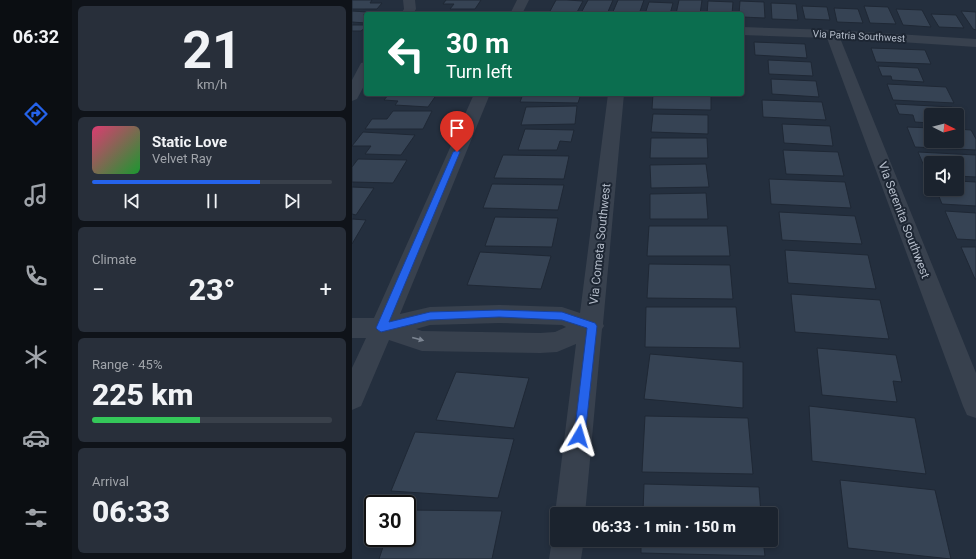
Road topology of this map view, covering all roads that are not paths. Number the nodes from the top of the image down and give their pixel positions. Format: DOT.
graph roads {
  1 [pos="409,0"];
  2 [pos="522,0"];
  3 [pos="408,12"];
  4 [pos="517,12"];
  5 [pos="744,31"];
  6 [pos="832,34"];
  7 [pos="976,43"];
  8 [pos="364,70"];
  9 [pos="352,96"];
  10 [pos="481,96"];
  11 [pos="616,96"];
  12 [pos="592,326"];
  13 [pos="352,328"];
  14 [pos="381,328"];
  15 [pos="352,398"];
  16 [pos="976,406"];
  17 [pos="571,507"];
  18 [pos="567,547"];
  19 [pos="565,559"];
  1 -- 3 [label="street"];
  2 -- 4 [label="street"];
  5 -- 6 [label="street, Via Patria Southwest"];
  6 -- 7 [label="street, Via Patria Southwest"];
  6 -- 16 [label="street, Via Serenita Southwest"];
  8 -- 9 [label="street"];
  10 -- 14 [label="street"];
  11 -- 12 [label="street, Via Cometa Southwest"];
  12 -- 14 [label="street"];
  12 -- 17 [label="street, Via Cometa Southwest"];
  13 -- 14 [label="street"];
  14 -- 15 [label="street"];
  18 -- 19 [label="street"];
}
